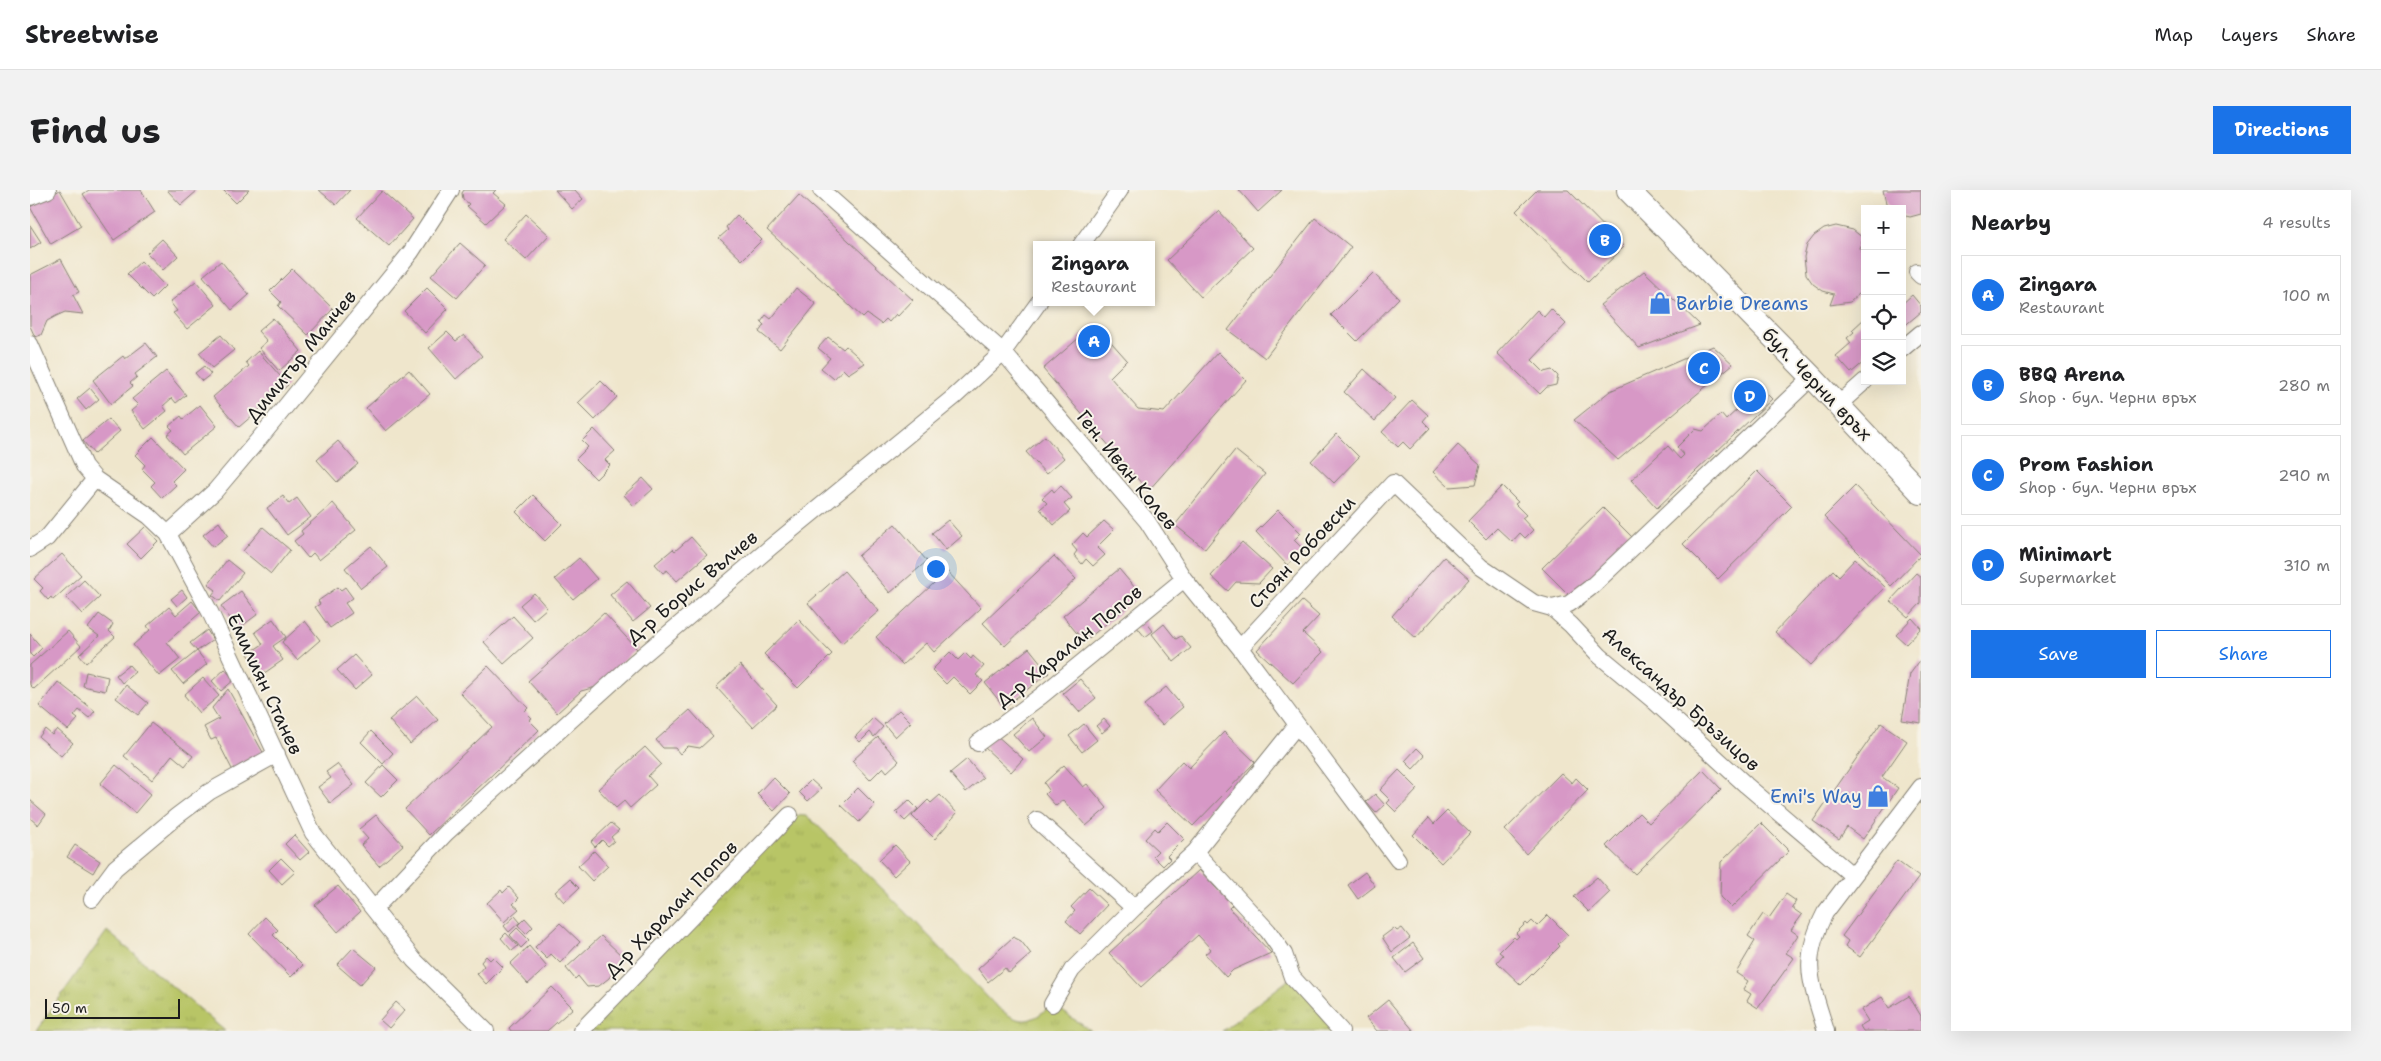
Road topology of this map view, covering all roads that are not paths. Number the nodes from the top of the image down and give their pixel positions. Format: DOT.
graph roads {
  1 [pos="48,190"];
  2 [pos="451,190"];
  3 [pos="821,190"];
  4 [pos="1120,190"];
  5 [pos="1628,190"];
  6 [pos="30,197"];
  7 [pos="1084,241"];
  8 [pos="1036,306"];
  9 [pos="1921,333"];
  10 [pos="30,344"];
  11 [pos="1906,346"];
  12 [pos="1003,352"];
  13 [pos="1812,377"];
  14 [pos="1861,385"];
  15 [pos="1838,405"];
  16 [pos="95,479"];
  17 [pos="1394,483"];
  18 [pos="1921,493"];
  19 [pos="168,534"];
  20 [pos="30,549"];
  21 [pos="1184,579"];
  22 [pos="1552,608"];
  23 [pos="1240,648"];
  24 [pos="1296,726"];
  25 [pos="978,743"];
  26 [pos="277,754"];
  27 [pos="1921,787"];
  28 [pos="790,815"];
  29 [pos="1037,820"];
  30 [pos="1195,852"];
  31 [pos="1398,860"];
  32 [pos="1853,876"];
  33 [pos="92,899"];
  34 [pos="1134,908"];
  35 [pos="374,909"];
  36 [pos="1052,1004"];
  37 [pos="486,1031"];
  38 [pos="580,1031"];
  39 [pos="1341,1031"];
  40 [pos="1826,1031"];
  1 -- 6 [label="street"];
  2 -- 19 [label="street, Димитър Манчев"];
  3 -- 12 [label="street, Ген. Иван Колев"];
  4 -- 7 [label="street"];
  5 -- 13 [label="main road, бул. Черни връх"];
  8 -- 12 [label="street, Д-р Борис Вълчев"];
  9 -- 11 [label="street"];
  10 -- 16 [label="street, Емилиян Станев"];
  12 -- 21 [label="street, Ген. Иван Колев"];
  12 -- 35 [label="street, Д-р Борис Вълчев"];
  13 -- 15 [label="main road, бул. Черни връх"];
  13 -- 22 [label="street"];
  14 -- 15 [label="street"];
  15 -- 18 [label="main road, бул. Черни връх"];
  16 -- 19 [label="street, Емилиян Станев"];
  16 -- 20 [label="street"];
  17 -- 22 [label="street, Александър Бръзицов"];
  17 -- 23 [label="street, Стоян Робовски"];
  19 -- 26 [label="street, Емилиян Станев"];
  21 -- 23 [label="street, Ген. Иван Колев"];
  21 -- 25 [label="street, Д-р Харалан Попов"];
  22 -- 32 [label="street, Александър Бръзицов"];
  23 -- 24 [label="street, Ген. Иван Колев"];
  24 -- 30 [label="street"];
  24 -- 31 [label="street, Ген. Иван Колев"];
  26 -- 33 [label="street"];
  26 -- 35 [label="street, Емилиян Станев"];
  27 -- 32 [label="street"];
  28 -- 38 [label="street, Д-р Харалан Попов"];
  29 -- 34 [label="street"];
  30 -- 34 [label="street"];
  30 -- 39 [label="street"];
  32 -- 40 [label="street"];
  34 -- 36 [label="street"];
  35 -- 37 [label="street, Емилиян Станев"];
}
